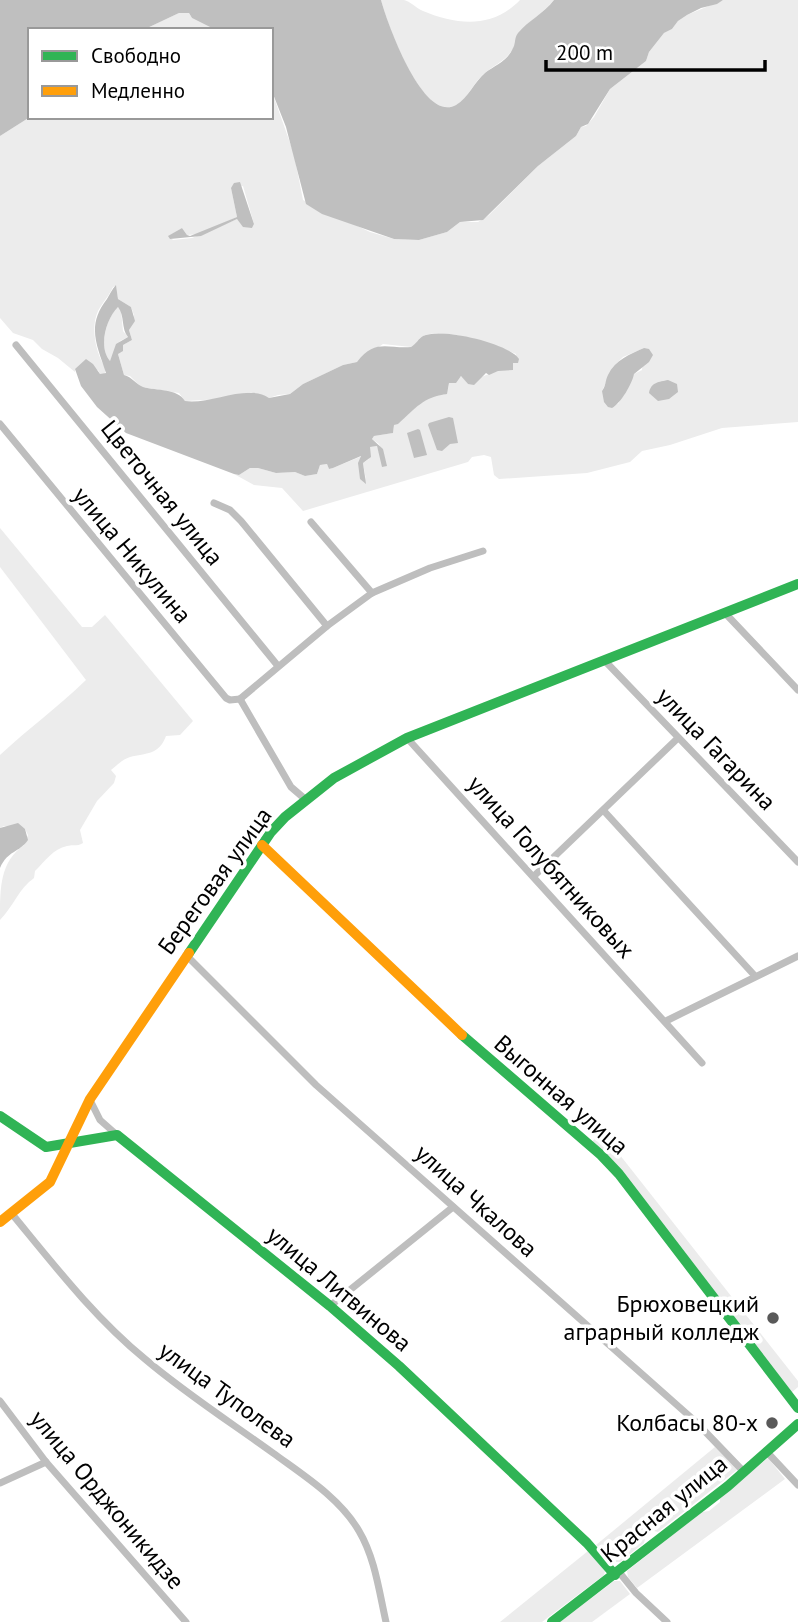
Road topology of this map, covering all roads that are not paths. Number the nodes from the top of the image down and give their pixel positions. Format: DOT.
graph roads {
  1 [pos="16,345"];
  2 [pos="0,424"];
  3 [pos="215,503"];
  4 [pos="311,522"];
  5 [pos="483,551"];
  6 [pos="798,584"];
  7 [pos="372,593"];
  8 [pos="725,613"];
  9 [pos="327,626"];
  10 [pos="606,662"];
  11 [pos="278,666"];
  12 [pos="798,690"];
  13 [pos="240,699"];
  14 [pos="678,737"];
  15 [pos="407,738"];
  16 [pos="305,799"];
  17 [pos="604,811"];
  18 [pos="262,845"];
  19 [pos="798,862"];
  20 [pos="534,876"];
  21 [pos="186,955"];
  22 [pos="798,956"];
  23 [pos="755,976"];
  24 [pos="666,1021"];
  25 [pos="702,1063"];
  26 [pos="90,1099"];
  27 [pos="0,1116"];
  28 [pos="117,1135"];
  29 [pos="69,1143"];
  30 [pos="453,1207"];
  31 [pos="12,1214"];
  32 [pos="0,1222"];
  33 [pos="330,1306"];
  34 [pos="0,1401"];
  35 [pos="798,1408"];
  36 [pos="798,1424"];
  37 [pos="766,1451"];
  38 [pos="46,1462"];
  39 [pos="744,1472"];
  40 [pos="0,1483"];
  41 [pos="798,1485"];
  42 [pos="617,1573"];
  43 [pos="186,1622"];
  44 [pos="386,1622"];
  45 [pos="552,1622"];
  46 [pos="667,1622"];
  1 -- 11 [label="street, Цветочная улица"];
  2 -- 13 [label="street, улица Никулина"];
  3 -- 9 [label="street"];
  4 -- 7 [label="street"];
  5 -- 7 [label="street"];
  6 -- 8 [label="street, Береговая улица"];
  7 -- 9 [label="street"];
  8 -- 10 [label="street, Береговая улица"];
  8 -- 12 [label="street"];
  9 -- 11 [label="street"];
  10 -- 14 [label="street, улица Гагарина"];
  10 -- 15 [label="street, Береговая улица"];
  11 -- 13 [label="street"];
  13 -- 16 [label="street"];
  14 -- 17 [label="street"];
  14 -- 19 [label="street, улица Гагарина"];
  15 -- 16 [label="street, Береговая улица"];
  15 -- 20 [label="street, улица Голубятниковых"];
  16 -- 18 [label="street, Береговая улица"];
  17 -- 20 [label="street"];
  17 -- 23 [label="street"];
  18 -- 21 [label="street, Береговая улица"];
  18 -- 35 [label="street, Выгонная улица"];
  20 -- 24 [label="street, улица Голубятниковых"];
  21 -- 26 [label="street, Береговая улица"];
  21 -- 30 [label="street, улица Чкалова"];
  22 -- 23 [label="street"];
  23 -- 24 [label="street"];
  24 -- 25 [label="street, улица Голубятниковых"];
  26 -- 28 [label="street"];
  26 -- 29 [label="street, Береговая улица"];
  27 -- 29 [label="street"];
  28 -- 29 [label="street"];
  28 -- 33 [label="street, улица Литвинова"];
  29 -- 31 [label="street, Береговая улица"];
  30 -- 33 [label="street"];
  30 -- 39 [label="street, улица Чкалова"];
  31 -- 32 [label="street, Береговая улица"];
  31 -- 44 [label="street, улица Туполева"];
  33 -- 42 [label="street, улица Литвинова"];
  34 -- 38 [label="street, улица Орджоникидзе"];
  36 -- 37 [label="street, Красная улица"];
  37 -- 39 [label="street, Красная улица"];
  37 -- 41 [label="street"];
  38 -- 40 [label="street"];
  38 -- 43 [label="street, улица Орджоникидзе"];
  39 -- 42 [label="street, Красная улица"];
  42 -- 45 [label="street, Красная улица"];
  42 -- 46 [label="street, улица Литвинова"];
}
